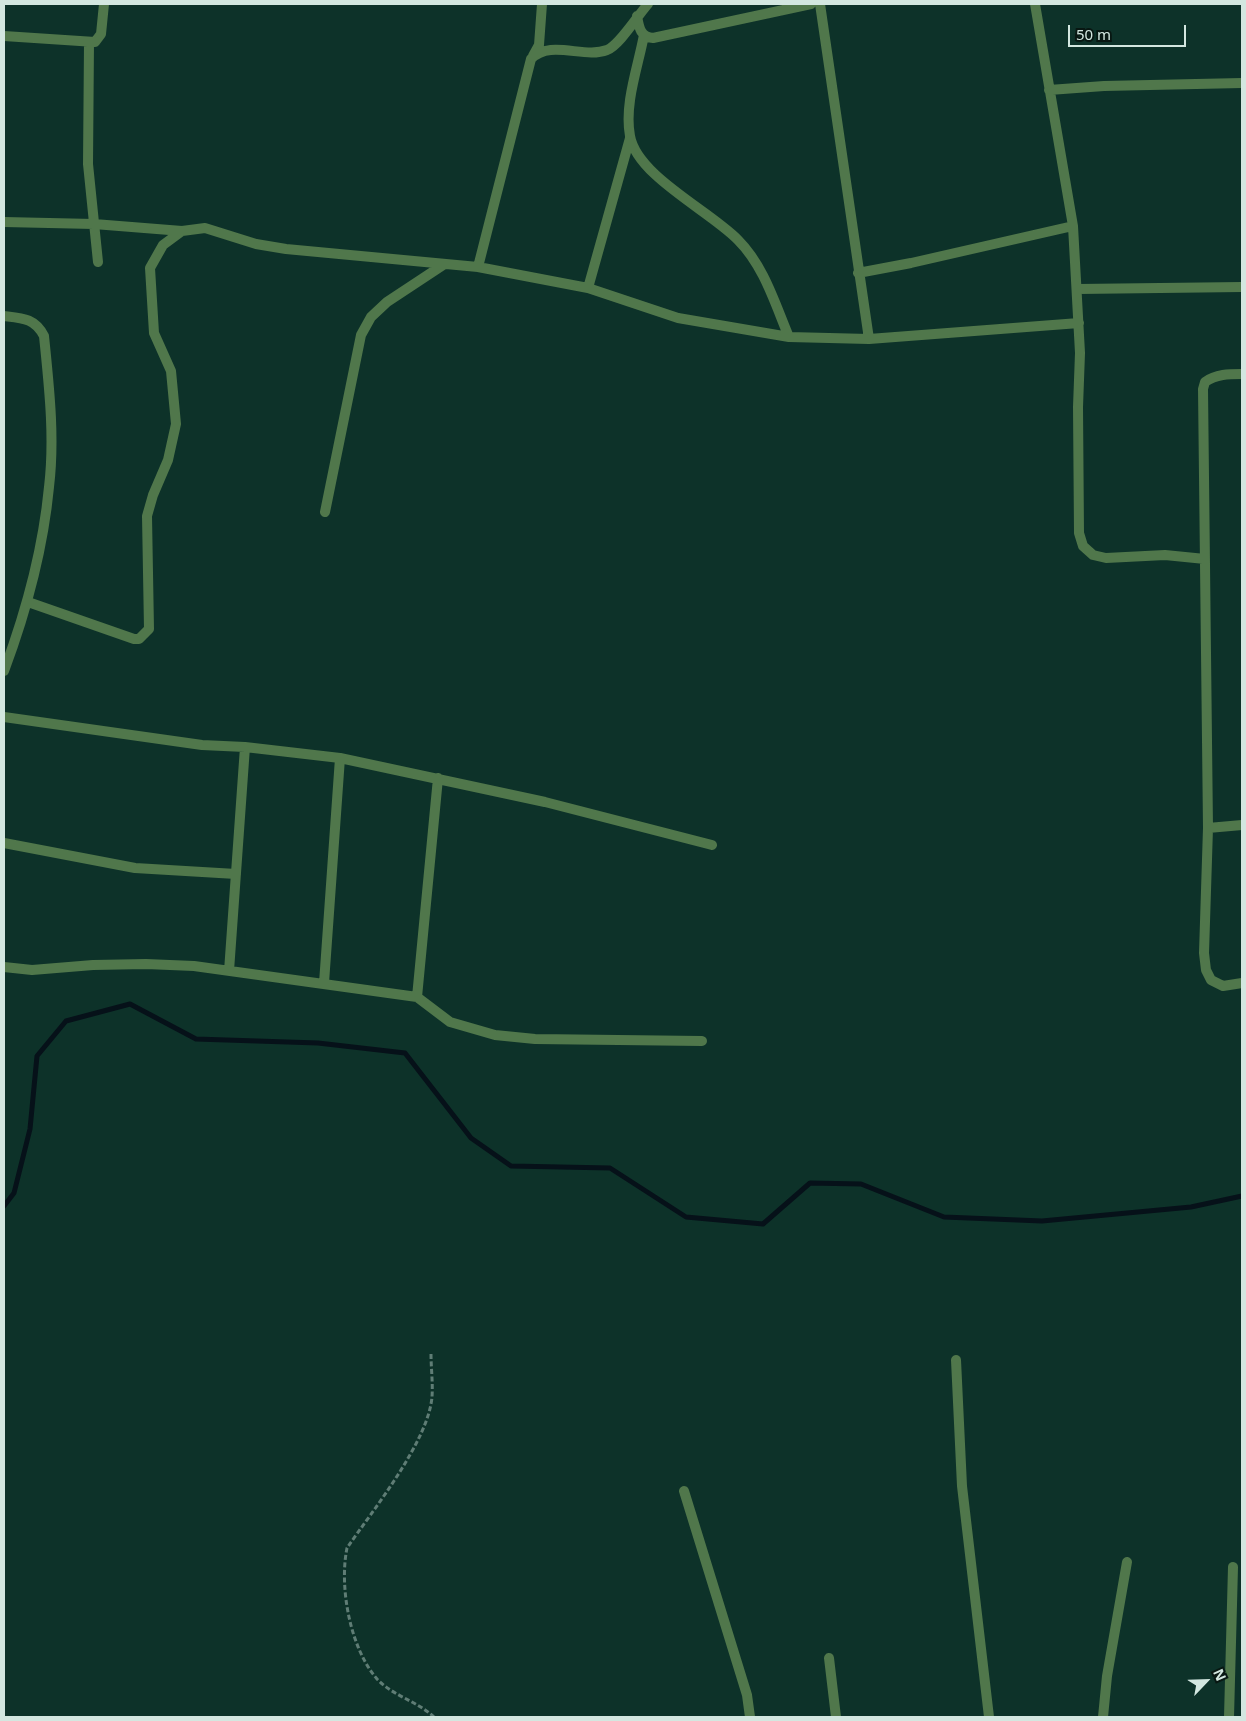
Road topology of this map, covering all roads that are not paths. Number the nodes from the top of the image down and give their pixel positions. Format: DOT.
graph roads {
  1 [pos="104,4"];
  2 [pos="542,4"];
  3 [pos="648,4"];
  4 [pos="811,4"];
  5 [pos="820,4"];
  6 [pos="1035,4"];
  7 [pos="637,16"];
  8 [pos="644,35"];
  9 [pos="4,36"];
  10 [pos="89,43"];
  11 [pos="532,59"];
  12 [pos="1242,83"];
  13 [pos="1049,90"];
  14 [pos="630,138"];
  15 [pos="4,222"];
  16 [pos="94,224"];
  17 [pos="1073,226"];
  18 [pos="182,232"];
  19 [pos="98,262"];
  20 [pos="443,265"];
  21 [pos="478,267"];
  22 [pos="858,273"];
  23 [pos="1242,287"];
  24 [pos="588,288"];
  25 [pos="1078,289"];
  26 [pos="4,316"];
  27 [pos="1079,323"];
  28 [pos="789,337"];
  29 [pos="868,339"];
  30 [pos="1242,374"];
  31 [pos="326,512"];
  32 [pos="1205,559"];
  33 [pos="28,602"];
  34 [pos="4,671"];
  35 [pos="4,717"];
  36 [pos="245,746"];
  37 [pos="340,758"];
  38 [pos="438,778"];
  39 [pos="1242,825"];
  40 [pos="1208,828"];
  41 [pos="4,844"];
  42 [pos="712,845"];
  43 [pos="236,874"];
  44 [pos="4,967"];
  45 [pos="229,971"];
  46 [pos="324,983"];
  47 [pos="1242,983"];
  48 [pos="417,997"];
  49 [pos="702,1041"];
  50 [pos="956,1360"];
  51 [pos="684,1491"];
  52 [pos="1127,1562"];
  53 [pos="1233,1567"];
  54 [pos="829,1658"];
  55 [pos="750,1717"];
  56 [pos="836,1717"];
  57 [pos="989,1717"];
  58 [pos="1103,1717"];
  59 [pos="1229,1717"];
  1 -- 10 [label="street"];
  2 -- 11 [label="street"];
  3 -- 7 [label="street"];
  4 -- 8 [label="street"];
  5 -- 22 [label="street"];
  6 -- 13 [label="street"];
  7 -- 8 [label="street"];
  7 -- 11 [label="street"];
  8 -- 14 [label="street"];
  9 -- 10 [label="street"];
  10 -- 16 [label="street"];
  11 -- 21 [label="street"];
  12 -- 13 [label="street"];
  13 -- 17 [label="street"];
  14 -- 24 [label="street"];
  14 -- 28 [label="street"];
  15 -- 16 [label="street"];
  16 -- 18 [label="street"];
  16 -- 19 [label="street"];
  17 -- 22 [label="street"];
  17 -- 25 [label="street"];
  18 -- 20 [label="street"];
  18 -- 33 [label="street"];
  20 -- 21 [label="street"];
  20 -- 31 [label="street"];
  21 -- 24 [label="street"];
  22 -- 29 [label="street"];
  23 -- 25 [label="street"];
  24 -- 28 [label="street"];
  25 -- 27 [label="street"];
  26 -- 33 [label="street"];
  27 -- 29 [label="street"];
  27 -- 32 [label="street"];
  28 -- 29 [label="street"];
  30 -- 32 [label="street"];
  32 -- 40 [label="street"];
  33 -- 34 [label="street"];
  35 -- 36 [label="street"];
  36 -- 37 [label="street"];
  36 -- 43 [label="street"];
  37 -- 38 [label="street"];
  37 -- 46 [label="street"];
  38 -- 42 [label="street"];
  38 -- 48 [label="street"];
  39 -- 40 [label="street"];
  40 -- 47 [label="street"];
  41 -- 43 [label="street"];
  43 -- 45 [label="street"];
  44 -- 45 [label="street"];
  45 -- 46 [label="street"];
  46 -- 48 [label="street"];
  48 -- 49 [label="street"];
  50 -- 57 [label="street"];
  51 -- 55 [label="street"];
  52 -- 58 [label="street"];
  53 -- 59 [label="street"];
  54 -- 56 [label="street"];
}
